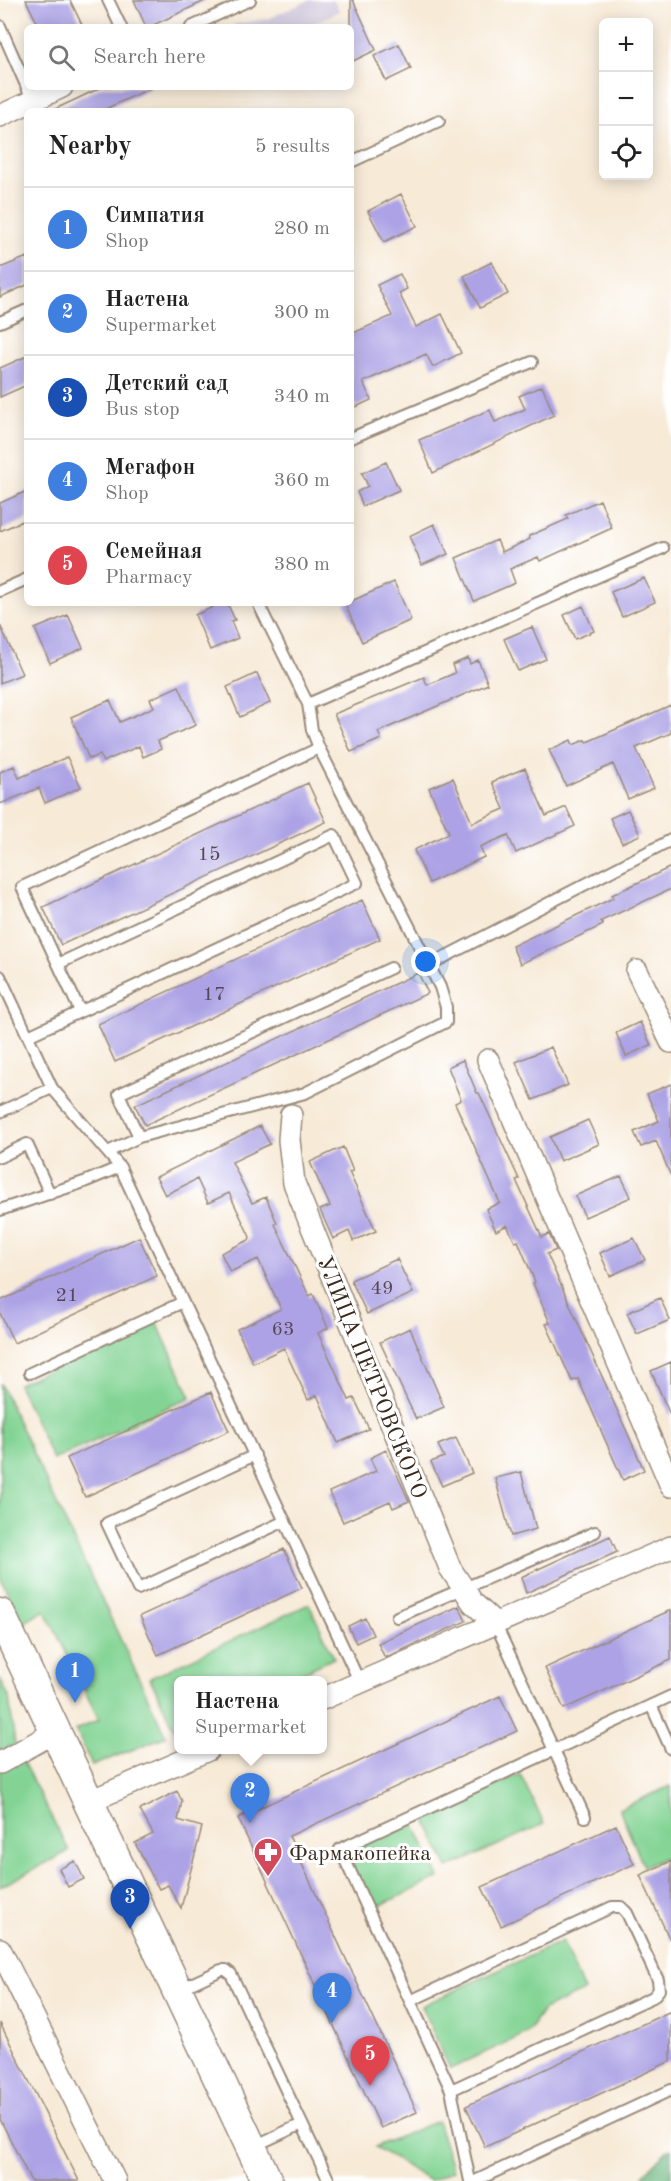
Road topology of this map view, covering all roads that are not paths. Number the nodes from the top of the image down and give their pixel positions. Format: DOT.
graph roads {
  1 [pos="108,0"];
  2 [pos="250,0"];
  3 [pos="120,24"];
  4 [pos="198,24"];
  5 [pos="0,26"];
  6 [pos="24,77"];
  7 [pos="30,90"];
  8 [pos="58,90"];
  9 [pos="37,104"];
  10 [pos="24,108"];
  11 [pos="0,116"];
  12 [pos="439,121"];
  13 [pos="354,161"];
  14 [pos="24,311"];
  15 [pos="0,322"];
  16 [pos="532,362"];
  17 [pos="354,437"];
  18 [pos="663,548"];
  19 [pos="24,580"];
  20 [pos="0,591"];
  21 [pos="259,606"];
  22 [pos="308,704"];
  23 [pos="319,748"];
  24 [pos="671,840"];
  25 [pos="58,964"];
  26 [pos="429,965"];
  27 [pos="391,968"];
  28 [pos="637,971"];
  29 [pos="0,976"];
  30 [pos="80,1011"];
  31 [pos="28,1036"];
  32 [pos="671,1042"];
  33 [pos="488,1060"];
  34 [pos="52,1088"];
  35 [pos="0,1112"];
  36 [pos="291,1115"];
  37 [pos="139,1137"];
  38 [pos="108,1152"];
  39 [pos="0,1157"];
  40 [pos="120,1167"];
  41 [pos="50,1194"];
  42 [pos="0,1210"];
  43 [pos="183,1302"];
  44 [pos="30,1373"];
  45 [pos="255,1455"];
  46 [pos="671,1486"];
  47 [pos="285,1521"];
  48 [pos="595,1532"];
  49 [pos="671,1546"];
  50 [pos="463,1589"];
  51 [pos="0,1614"];
  52 [pos="397,1617"];
  53 [pos="495,1623"];
  54 [pos="360,1683"];
  55 [pos="671,1696"];
  56 [pos="327,1698"];
  57 [pos="651,1705"];
  58 [pos="55,1732"];
  59 [pos="671,1749"];
  60 [pos="554,1750"];
  61 [pos="197,1754"];
  62 [pos="0,1764"];
  63 [pos="88,1802"];
  64 [pos="585,1817"];
  65 [pos="0,1949"];
  66 [pos="177,1990"];
  67 [pos="410,2001"];
  68 [pos="451,2090"];
  69 [pos="671,2090"];
  70 [pos="302,2124"];
  71 [pos="251,2147"];
  72 [pos="115,2181"];
  73 [pos="267,2181"];
  74 [pos="329,2181"];
  75 [pos="470,2181"];
  76 [pos="475,2181"];
  1 -- 3 [label="lane"];
  2 -- 4 [label="lane"];
  5 -- 6 [label="lane"];
  7 -- 9 [label="lane"];
  8 -- 9 [label="street"];
  10 -- 11 [label="street"];
  12 -- 13 [label="lane"];
  14 -- 15 [label="lane"];
  16 -- 17 [label="lane"];
  18 -- 22 [label="lane"];
  19 -- 20 [label="lane"];
  21 -- 22 [label="lane"];
  22 -- 23 [label="lane"];
  23 -- 25 [label="lane"];
  23 -- 26 [label="lane"];
  24 -- 26 [label="lane"];
  25 -- 30 [label="lane"];
  25 -- 30 [label="lane"];
  26 -- 37 [label="lane"];
  27 -- 37 [label="lane"];
  28 -- 32 [label="street"];
  29 -- 31 [label="lane"];
  30 -- 31 [label="lane"];
  31 -- 34 [label="lane"];
  33 -- 46 [label="street"];
  34 -- 35 [label="lane"];
  34 -- 38 [label="lane"];
  36 -- 50 [label="street, УЛИЦА ПЕТРОВСКОГО"];
  37 -- 38 [label="lane"];
  38 -- 40 [label="lane"];
  39 -- 41 [label="lane"];
  40 -- 41 [label="lane"];
  40 -- 43 [label="lane"];
  41 -- 42 [label="lane"];
  43 -- 44 [label="lane"];
  43 -- 45 [label="lane"];
  45 -- 47 [label="lane"];
  45 -- 47 [label="lane"];
  47 -- 54 [label="lane"];
  48 -- 50 [label="lane"];
  49 -- 53 [label="street"];
  50 -- 52 [label="lane"];
  50 -- 53 [label="street, УЛИЦА ПЕТРОВСКОГО"];
  51 -- 58 [label="main road"];
  53 -- 54 [label="street"];
  53 -- 60 [label="lane"];
  54 -- 56 [label="street"];
  55 -- 57 [label="lane"];
  57 -- 59 [label="lane"];
  57 -- 60 [label="lane"];
  58 -- 62 [label="street"];
  58 -- 63 [label="main road"];
  60 -- 64 [label="lane"];
  60 -- 67 [label="lane"];
  61 -- 63 [label="street"];
  63 -- 66 [label="main road"];
  65 -- 72 [label="street"];
  66 -- 70 [label="lane"];
  66 -- 71 [label="main road"];
  67 -- 68 [label="lane"];
  67 -- 68 [label="lane"];
  68 -- 75 [label="lane"];
  69 -- 76 [label="lane"];
  70 -- 71 [label="lane"];
  70 -- 74 [label="lane"];
  71 -- 73 [label="main road"];
}
